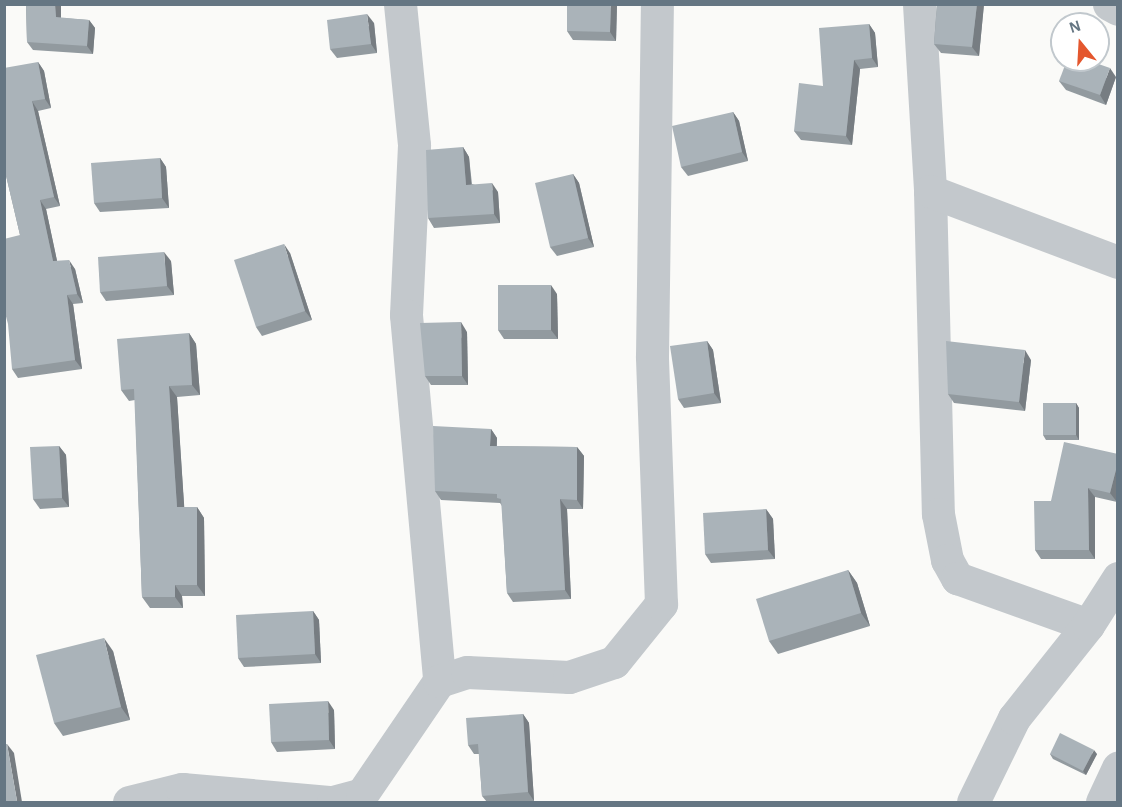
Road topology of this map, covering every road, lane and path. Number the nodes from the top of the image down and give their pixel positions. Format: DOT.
graph roads {
  1 [pos="400,4"];
  2 [pos="657,4"];
  3 [pos="919,4"];
  4 [pos="1109,4"];
  5 [pos="1118,9"];
  6 [pos="930,191"];
  7 [pos="1118,262"];
  8 [pos="1118,578"];
  9 [pos="1088,625"];
  10 [pos="439,681"];
  11 [pos="1118,768"];
  12 [pos="129,802"];
  13 [pos="332,802"];
  14 [pos="973,802"];
  15 [pos="1101,802"];
  1 -- 10 [label="street"];
  2 -- 10 [label="street"];
  3 -- 6 [label="street"];
  4 -- 5 [label="street"];
  6 -- 7 [label="street"];
  6 -- 9 [label="street"];
  8 -- 9 [label="street"];
  9 -- 14 [label="street"];
  10 -- 13 [label="street"];
  11 -- 15 [label="street"];
  12 -- 13 [label="street"];
}
